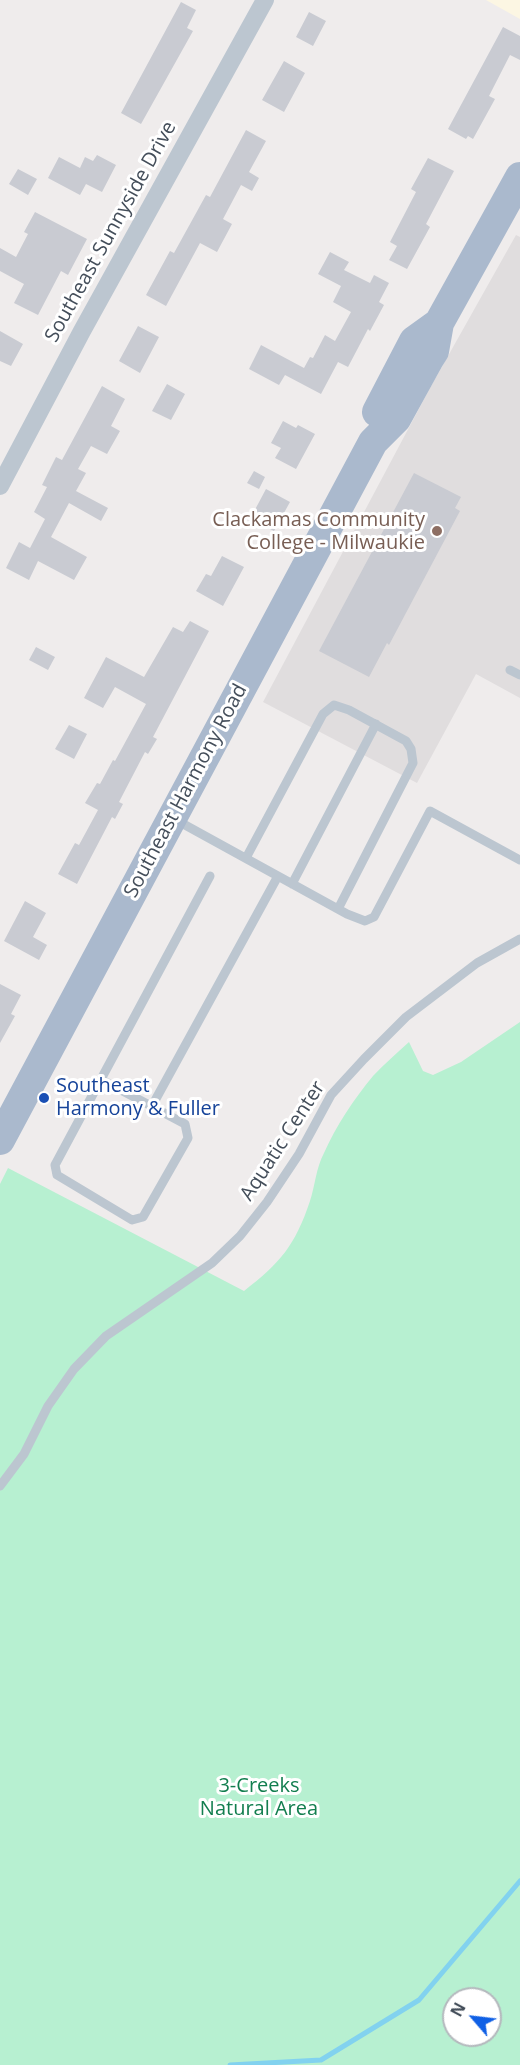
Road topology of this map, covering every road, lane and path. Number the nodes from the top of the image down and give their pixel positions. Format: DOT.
graph roads {
  1 [pos="265,0"];
  2 [pos="519,181"];
  3 [pos="0,486"];
  4 [pos="510,670"];
  5 [pos="520,675"];
  6 [pos="376,724"];
  7 [pos="172,818"];
  8 [pos="246,858"];
  9 [pos="520,860"];
  10 [pos="210,876"];
  11 [pos="278,876"];
  12 [pos="292,884"];
  13 [pos="338,909"];
  14 [pos="520,939"];
  15 [pos="102,1080"];
  16 [pos="152,1106"];
  17 [pos="0,1140"];
  18 [pos="0,1486"];
  1 -- 3 [label="street, Southeast Sunnyside Drive"];
  2 -- 7 [label="main road, Southeast Harmony Road"];
  4 -- 5 [label="lane"];
  6 -- 8 [label="lane"];
  6 -- 12 [label="lane"];
  6 -- 13 [label="lane"];
  7 -- 8 [label="lane"];
  7 -- 17 [label="main road, Southeast Harmony Road"];
  8 -- 11 [label="lane"];
  9 -- 13 [label="lane"];
  10 -- 15 [label="lane"];
  11 -- 12 [label="lane"];
  11 -- 16 [label="lane"];
  12 -- 13 [label="lane"];
  14 -- 18 [label="lane, Aquatic Center"];
  15 -- 16 [label="lane"];
  15 -- 16 [label="lane"];
}
